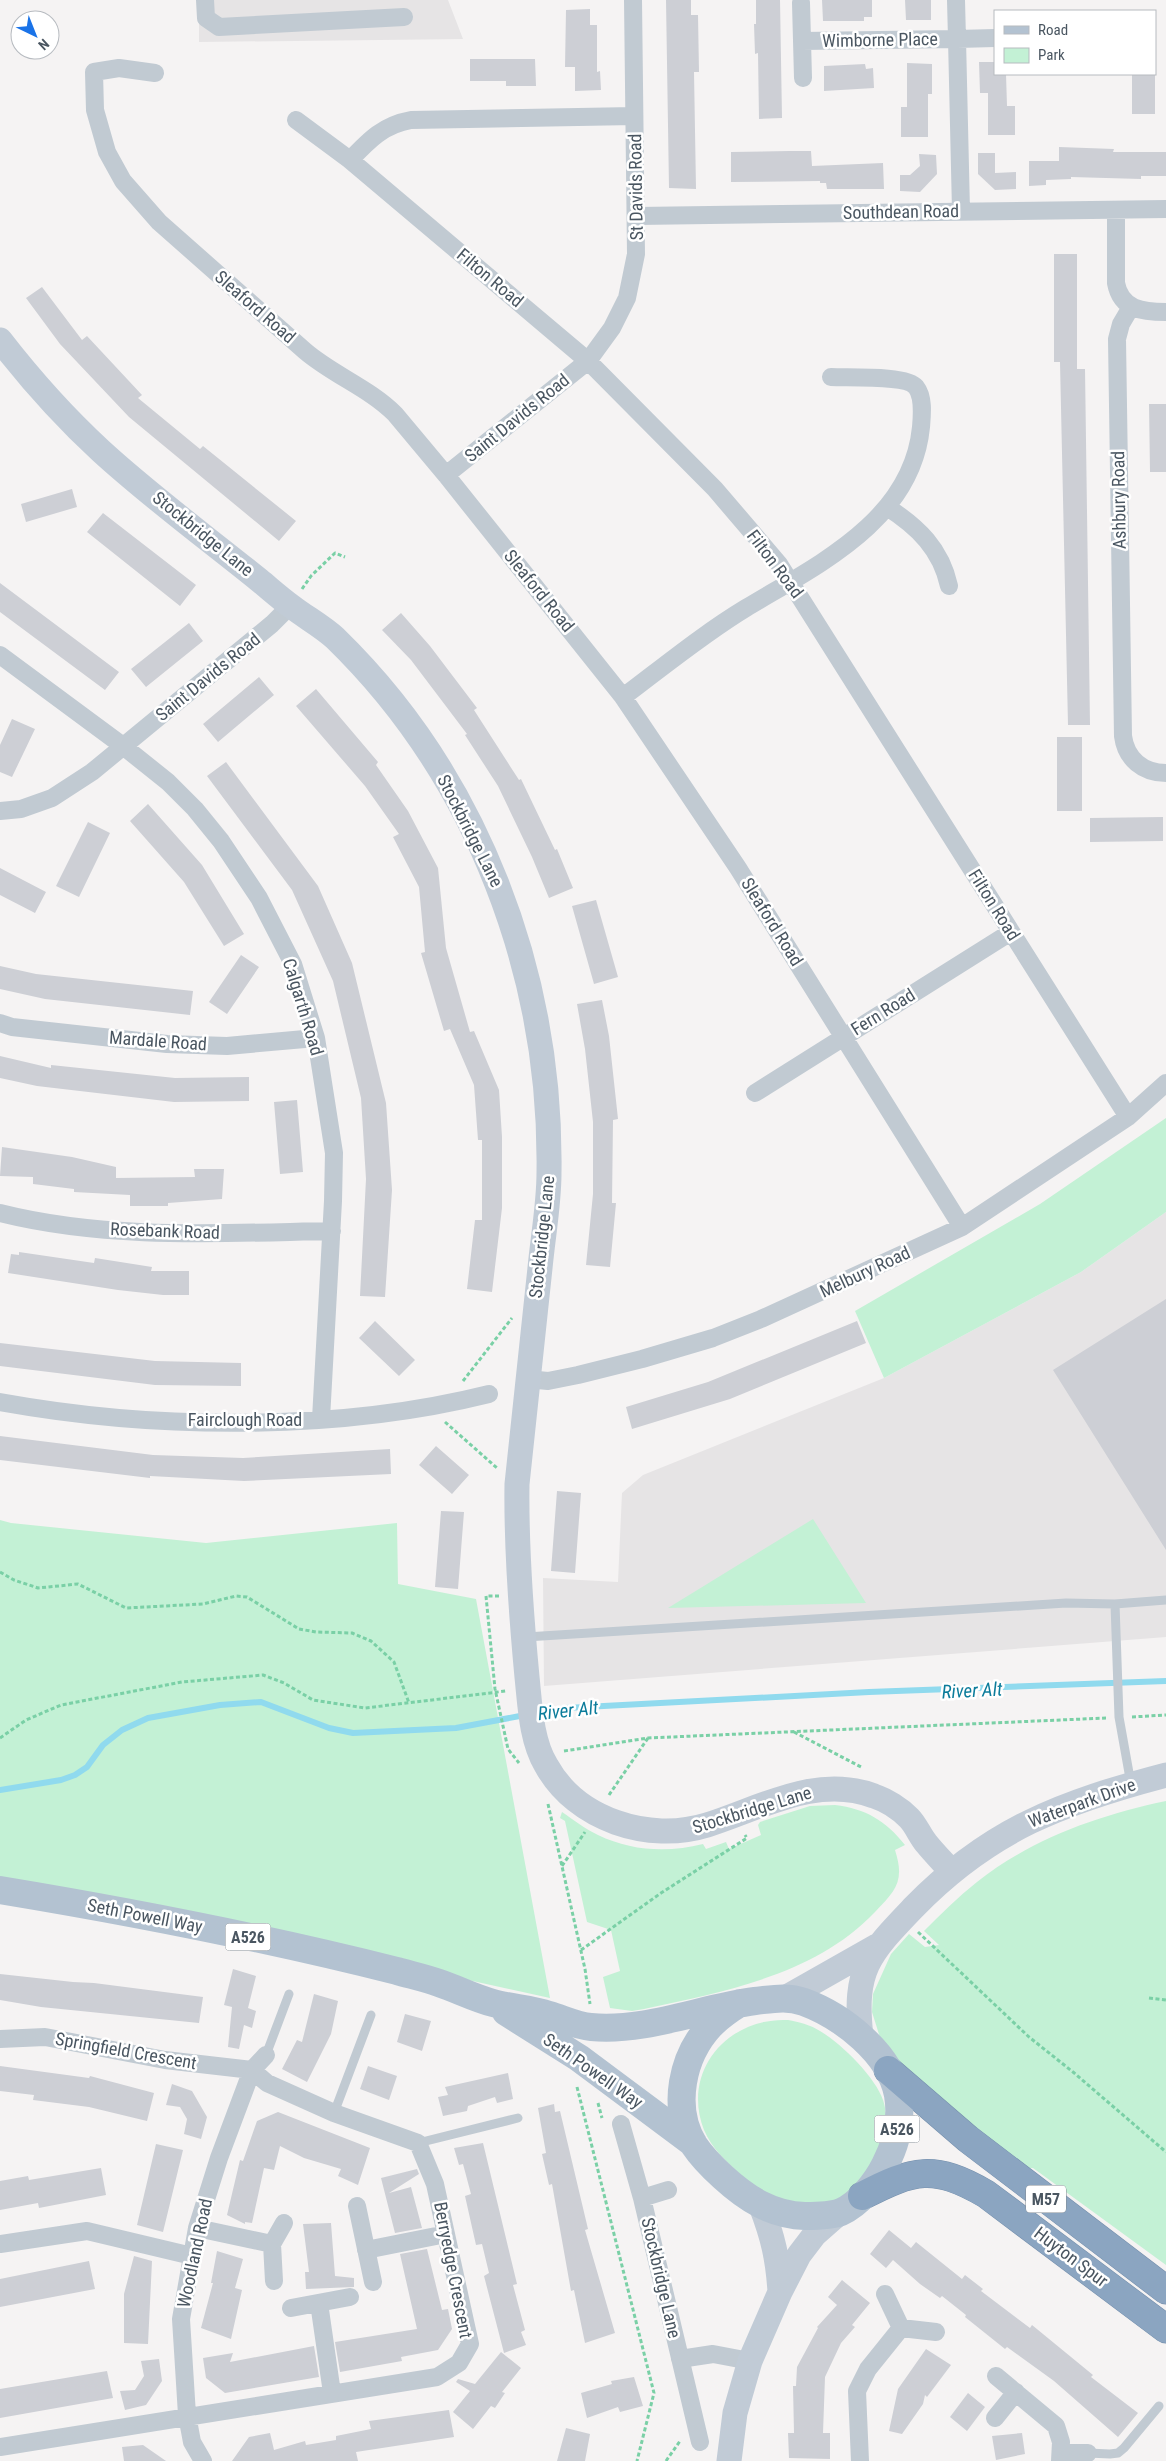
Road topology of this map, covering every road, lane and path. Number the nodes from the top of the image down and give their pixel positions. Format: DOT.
graph roads {
  1 [pos="205,0"];
  2 [pos="633,0"];
  3 [pos="956,0"];
  4 [pos="801,4"];
  5 [pos="404,17"];
  6 [pos="994,38"];
  7 [pos="957,39"];
  8 [pos="802,41"];
  9 [pos="155,73"];
  10 [pos="803,78"];
  11 [pos="634,116"];
  12 [pos="296,120"];
  13 [pos="350,160"];
  14 [pos="1166,209"];
  15 [pos="1116,210"];
  16 [pos="961,211"];
  17 [pos="637,216"];
  18 [pos="1131,307"];
  19 [pos="1166,312"];
  20 [pos="0,340"];
  21 [pos="588,361"];
  22 [pos="831,377"];
  23 [pos="446,475"];
  24 [pos="887,507"];
  25 [pos="345,556"];
  26 [pos="792,582"];
  27 [pos="949,586"];
  28 [pos="290,606"];
  29 [pos="0,655"];
  30 [pos="623,698"];
  31 [pos="123,746"];
  32 [pos="1166,772"];
  33 [pos="0,811"];
  34 [pos="1011,932"];
  35 [pos="0,1023"];
  36 [pos="843,1036"];
  37 [pos="316,1038"];
  38 [pos="1166,1083"];
  39 [pos="755,1093"];
  40 [pos="1128,1117"];
  41 [pos="0,1213"];
  42 [pos="962,1228"];
  43 [pos="332,1231"];
  44 [pos="515,1314"];
  45 [pos="527,1379"];
  46 [pos="489,1394"];
  47 [pos="0,1402"];
  48 [pos="444,1405"];
  49 [pos="321,1419"];
  50 [pos="517,1484"];
  51 [pos="0,1572"];
  52 [pos="506,1595"];
  53 [pos="1166,1600"];
  54 [pos="1116,1604"];
  55 [pos="523,1637"];
  56 [pos="496,1693"];
  57 [pos="529,1694"];
  58 [pos="410,1703"];
  59 [pos="1166,1715"];
  60 [pos="1119,1717"];
  61 [pos="0,1738"];
  62 [pos="648,1738"];
  63 [pos="533,1763"];
  64 [pos="1166,1775"];
  65 [pos="1130,1784"];
  66 [pos="609,1796"];
  67 [pos="547,1800"];
  68 [pos="735,1814"];
  69 [pos="588,1828"];
  70 [pos="562,1866"];
  71 [pos="952,1871"];
  72 [pos="0,1890"];
  73 [pos="903,1919"];
  74 [pos="877,1946"];
  75 [pos="581,1950"];
  76 [pos="289,1994"];
  77 [pos="787,1997"];
  78 [pos="1149,1998"];
  79 [pos="1166,2000"];
  80 [pos="491,2002"];
  81 [pos="740,2003"];
  82 [pos="590,2005"];
  83 [pos="370,2015"];
  84 [pos="861,2036"];
  85 [pos="0,2039"];
  86 [pos="266,2055"];
  87 [pos="252,2070"];
  88 [pos="888,2070"];
  89 [pos="576,2082"];
  90 [pos="334,2113"];
  91 [pos="518,2118"];
  92 [pos="621,2124"];
  93 [pos="418,2143"];
  94 [pos="693,2143"];
  95 [pos="1166,2152"];
  96 [pos="668,2190"];
  97 [pos="862,2196"];
  98 [pos="642,2198"];
  99 [pos="356,2206"];
  100 [pos="761,2206"];
  101 [pos="840,2212"];
  102 [pos="284,2223"];
  103 [pos="197,2228"];
  104 [pos="446,2234"];
  105 [pos="0,2244"];
  106 [pos="272,2244"];
  107 [pos="366,2250"];
  108 [pos="192,2256"];
  109 [pos="274,2281"];
  110 [pos="373,2282"];
  111 [pos="1166,2290"];
  112 [pos="780,2292"];
  113 [pos="885,2294"];
  114 [pos="350,2297"];
  115 [pos="319,2303"];
  116 [pos="291,2308"];
  117 [pos="901,2328"];
  118 [pos="1166,2329"];
  119 [pos="936,2332"];
  120 [pos="680,2359"];
  121 [pos="750,2361"];
  122 [pos="996,2376"];
  123 [pos="1016,2392"];
  124 [pos="332,2393"];
  125 [pos="1159,2406"];
  126 [pos="187,2415"];
  127 [pos="995,2418"];
  128 [pos="700,2442"];
  129 [pos="0,2447"];
  130 [pos="1088,2453"];
  131 [pos="1061,2457"];
  132 [pos="203,2461"];
  133 [pos="637,2461"];
  134 [pos="730,2461"];
  135 [pos="860,2461"];
  1 -- 5 [label="street"];
  2 -- 11 [label="street, St Davids Road"];
  3 -- 7 [label="street, Wimborne Place"];
  4 -- 8 [label="street, Wimborne Place"];
  6 -- 7 [label="street, Wimborne Place"];
  7 -- 8 [label="street, Wimborne Place"];
  7 -- 16 [label="street"];
  8 -- 10 [label="street, Wimborne Place"];
  9 -- 23 [label="street, Sleaford Road"];
  11 -- 13 [label="street"];
  11 -- 17 [label="street, St Davids Road"];
  12 -- 13 [label="street, Filton Road"];
  13 -- 21 [label="street, Filton Road"];
  14 -- 15 [label="street, Southdean Road"];
  15 -- 16 [label="street, Southdean Road"];
  15 -- 18 [label="street"];
  16 -- 17 [label="street, Southdean Road"];
  17 -- 21 [label="street, St Davids Road"];
  18 -- 19 [label="street"];
  18 -- 32 [label="street, Ashbury Road"];
  20 -- 28 [label="main road, Stockbridge Lane"];
  21 -- 23 [label="street, Saint Davids Road"];
  21 -- 26 [label="street, Filton Road"];
  22 -- 24 [label="street"];
  23 -- 30 [label="street, Sleaford Road"];
  24 -- 26 [label="street"];
  24 -- 27 [label="street"];
  25 -- 28 [label="path"];
  26 -- 30 [label="street"];
  26 -- 34 [label="street, Filton Road"];
  28 -- 31 [label="street, Saint Davids Road"];
  28 -- 45 [label="main road, Stockbridge Lane"];
  29 -- 31 [label="street, Calgarth Road"];
  30 -- 36 [label="street, Sleaford Road"];
  31 -- 33 [label="street, Saint Davids Road"];
  31 -- 37 [label="street, Calgarth Road"];
  34 -- 36 [label="street, Fern Road"];
  34 -- 40 [label="street, Filton Road"];
  35 -- 37 [label="street, Mardale Road"];
  36 -- 39 [label="street, Fern Road"];
  36 -- 42 [label="street, Sleaford Road"];
  37 -- 43 [label="street, Calgarth Road"];
  38 -- 40 [label="street, Melbury Road"];
  40 -- 42 [label="street, Melbury Road"];
  41 -- 43 [label="street, Rosebank Road"];
  42 -- 45 [label="street, Melbury Road"];
  43 -- 49 [label="street, Calgarth Road"];
  44 -- 48 [label="path"];
  45 -- 50 [label="main road, Stockbridge Lane"];
  46 -- 48 [label="street, Fairclough Road"];
  47 -- 49 [label="street, Fairclough Road"];
  48 -- 49 [label="street, Fairclough Road"];
  48 -- 50 [label="path"];
  50 -- 55 [label="main road, Stockbridge Lane"];
  51 -- 58 [label="path"];
  52 -- 56 [label="path"];
  53 -- 54 [label="lane"];
  54 -- 55 [label="lane"];
  54 -- 60 [label="lane"];
  55 -- 57 [label="main road, Stockbridge Lane"];
  56 -- 57 [label="path"];
  56 -- 58 [label="path"];
  56 -- 63 [label="path"];
  57 -- 63 [label="main road, Stockbridge Lane"];
  58 -- 61 [label="path"];
  59 -- 60 [label="path"];
  60 -- 62 [label="path"];
  60 -- 65 [label="lane"];
  62 -- 63 [label="path"];
  62 -- 66 [label="path"];
  63 -- 68 [label="main road, Stockbridge Lane"];
  64 -- 65 [label="main road, Waterpark Drive"];
  65 -- 71 [label="main road, Waterpark Drive"];
  67 -- 70 [label="path"];
  68 -- 71 [label="main road, Stockbridge Lane"];
  68 -- 75 [label="path"];
  69 -- 70 [label="path"];
  70 -- 75 [label="path"];
  71 -- 73 [label="main road"];
  72 -- 80 [label="main road, Seth Powell Way / A526"];
  73 -- 74 [label="main road"];
  73 -- 95 [label="path"];
  74 -- 77 [label="main road"];
  74 -- 84 [label="main road"];
  75 -- 82 [label="path"];
  76 -- 86 [label="lane"];
  77 -- 81 [label="main road, A526"];
  77 -- 84 [label="main road, A526"];
  78 -- 79 [label="path"];
  80 -- 81 [label="main road, Seth Powell Way / A526"];
  80 -- 94 [label="main road, Seth Powell Way / A526"];
  81 -- 94 [label="main road, A526"];
  83 -- 90 [label="lane"];
  84 -- 88 [label="main road, A526"];
  85 -- 87 [label="street, Springfield Crescent"];
  86 -- 87 [label="street, Woodland Road"];
  87 -- 90 [label="street"];
  87 -- 103 [label="street, Woodland Road"];
  88 -- 97 [label="main road, A526"];
  88 -- 111 [label="highway, Huyton Spur / M57"];
  89 -- 133 [label="path"];
  90 -- 93 [label="street"];
  91 -- 93 [label="lane"];
  92 -- 98 [label="street, Stockbridge Lane"];
  93 -- 104 [label="street, Berryedge Crescent"];
  94 -- 100 [label="main road, A526"];
  96 -- 98 [label="street, Stockbridge Lane"];
  97 -- 101 [label="main road, A526"];
  97 -- 118 [label="highway, Huyton Spur / M57"];
  98 -- 120 [label="street, Stockbridge Lane"];
  99 -- 107 [label="street"];
  100 -- 101 [label="main road, A526"];
  100 -- 112 [label="main road"];
  101 -- 112 [label="main road"];
  102 -- 106 [label="street"];
  103 -- 106 [label="street"];
  103 -- 108 [label="street, Woodland Road"];
  104 -- 107 [label="street"];
  104 -- 124 [label="street, Berryedge Crescent"];
  105 -- 108 [label="street"];
  106 -- 109 [label="street"];
  107 -- 110 [label="street"];
  108 -- 126 [label="street, Woodland Road"];
  112 -- 121 [label="main road"];
  113 -- 117 [label="street"];
  114 -- 115 [label="street"];
  115 -- 116 [label="street"];
  115 -- 124 [label="street"];
  117 -- 119 [label="street"];
  117 -- 135 [label="street"];
  120 -- 121 [label="street, Stockbridge Lane"];
  120 -- 128 [label="street, Stockbridge Lane"];
  121 -- 134 [label="main road"];
  122 -- 123 [label="street"];
  123 -- 127 [label="street"];
  123 -- 131 [label="street"];
  124 -- 126 [label="street, Berryedge Crescent"];
  125 -- 130 [label="lane"];
  126 -- 129 [label="street"];
  126 -- 132 [label="street, Woodland Road"];
  130 -- 131 [label="street"];
}
